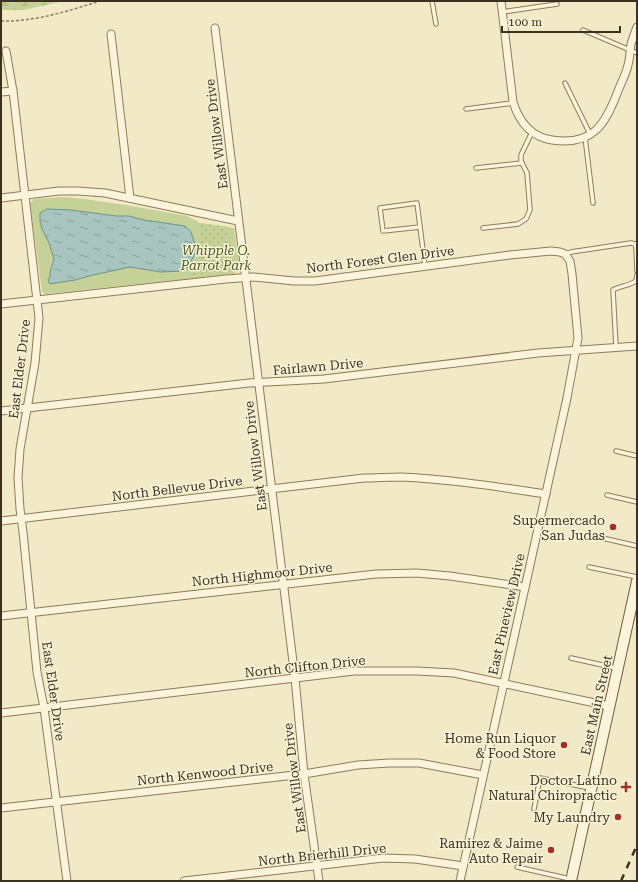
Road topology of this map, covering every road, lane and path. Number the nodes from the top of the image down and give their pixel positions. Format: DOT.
graph roads {
  1 [pos="100,1"];
  2 [pos="432,1"];
  3 [pos="500,1"];
  4 [pos="557,4"];
  5 [pos="502,12"];
  6 [pos="1,21"];
  7 [pos="436,24"];
  8 [pos="637,27"];
  9 [pos="215,28"];
  10 [pos="583,30"];
  11 [pos="111,34"];
  12 [pos="6,51"];
  13 [pos="634,51"];
  14 [pos="565,83"];
  15 [pos="13,91"];
  16 [pos="1,92"];
  17 [pos="513,103"];
  18 [pos="466,109"];
  19 [pos="532,132"];
  20 [pos="588,136"];
  21 [pos="522,163"];
  22 [pos="476,168"];
  23 [pos="24,195"];
  24 [pos="1,198"];
  25 [pos="130,198"];
  26 [pos="593,203"];
  27 [pos="238,221"];
  28 [pos="420,227"];
  29 [pos="483,228"];
  30 [pos="565,254"];
  31 [pos="425,266"];
  32 [pos="637,271"];
  33 [pos="637,275"];
  34 [pos="246,278"];
  35 [pos="37,300"];
  36 [pos="1,304"];
  37 [pos="637,346"];
  38 [pos="616,347"];
  39 [pos="576,350"];
  40 [pos="258,382"];
  41 [pos="27,408"];
  42 [pos="1,411"];
  43 [pos="616,450"];
  44 [pos="637,456"];
  45 [pos="271,489"];
  46 [pos="546,494"];
  47 [pos="607,495"];
  48 [pos="637,502"];
  49 [pos="21,518"];
  50 [pos="1,521"];
  51 [pos="598,537"];
  52 [pos="637,546"];
  53 [pos="589,567"];
  54 [pos="637,577"];
  55 [pos="637,581"];
  56 [pos="283,584"];
  57 [pos="525,587"];
  58 [pos="32,613"];
  59 [pos="1,616"];
  60 [pos="571,658"];
  61 [pos="617,668"];
  62 [pos="295,678"];
  63 [pos="503,683"];
  64 [pos="609,706"];
  65 [pos="44,708"];
  66 [pos="1,713"];
  67 [pos="304,774"];
  68 [pos="483,775"];
  69 [pos="591,788"];
  70 [pos="57,801"];
  71 [pos="1,808"];
  72 [pos="534,809"];
  73 [pos="317,866"];
  74 [pos="463,866"];
  75 [pos="517,867"];
  76 [pos="571,880"];
  77 [pos="67,881"];
  78 [pos="184,881"];
  79 [pos="319,881"];
  80 [pos="460,881"];
  1 -- 6 [label="path"];
  2 -- 7 [label="lane"];
  3 -- 5 [label="street"];
  4 -- 5 [label="lane"];
  5 -- 17 [label="street"];
  8 -- 13 [label="street"];
  9 -- 27 [label="street, East Willow Drive"];
  10 -- 13 [label="lane"];
  11 -- 25 [label="street"];
  12 -- 15 [label="street, East Elder Drive"];
  13 -- 20 [label="street"];
  14 -- 20 [label="lane"];
  15 -- 16 [label="street"];
  15 -- 23 [label="street, East Elder Drive"];
  17 -- 18 [label="lane"];
  17 -- 19 [label="street"];
  19 -- 20 [label="street"];
  19 -- 21 [label="lane"];
  20 -- 26 [label="lane"];
  21 -- 22 [label="lane"];
  21 -- 29 [label="lane"];
  23 -- 24 [label="street"];
  23 -- 25 [label="street"];
  23 -- 35 [label="street, East Elder Drive"];
  25 -- 27 [label="street"];
  27 -- 34 [label="street, East Willow Drive"];
  28 -- 28 [label="lane"];
  28 -- 31 [label="lane"];
  30 -- 31 [label="street, North Forest Glen Drive"];
  30 -- 32 [label="lane"];
  30 -- 39 [label="street, East Pineview Drive"];
  31 -- 34 [label="street, North Forest Glen Drive"];
  33 -- 38 [label="lane"];
  34 -- 35 [label="street, North Forest Glen Drive"];
  34 -- 40 [label="street, East Willow Drive"];
  35 -- 36 [label="street, North Forest Glen Drive"];
  35 -- 41 [label="street, East Elder Drive"];
  37 -- 38 [label="street, Fairlawn Drive"];
  38 -- 39 [label="street, Fairlawn Drive"];
  39 -- 40 [label="street, Fairlawn Drive"];
  39 -- 46 [label="street, East Pineview Drive"];
  40 -- 41 [label="street, Fairlawn Drive"];
  40 -- 45 [label="street, East Willow Drive"];
  41 -- 42 [label="street, Fairlawn Drive"];
  41 -- 49 [label="street, East Elder Drive"];
  43 -- 44 [label="lane"];
  45 -- 46 [label="street, North Bellevue Drive"];
  45 -- 49 [label="street, North Bellevue Drive"];
  45 -- 56 [label="street, East Willow Drive"];
  46 -- 57 [label="street, East Pineview Drive"];
  47 -- 48 [label="lane"];
  49 -- 50 [label="street, North Bellevue Drive"];
  49 -- 58 [label="street, East Elder Drive"];
  51 -- 52 [label="lane"];
  53 -- 54 [label="lane"];
  55 -- 61 [label="main road, East Main Street"];
  56 -- 57 [label="street, North Highmoor Drive"];
  56 -- 58 [label="street, North Highmoor Drive"];
  56 -- 62 [label="street, East Willow Drive"];
  57 -- 63 [label="street, East Pineview Drive"];
  58 -- 59 [label="street, North Highmoor Drive"];
  58 -- 65 [label="street, East Elder Drive"];
  60 -- 61 [label="lane"];
  61 -- 64 [label="main road, East Main Street"];
  62 -- 63 [label="street, North Clifton Drive"];
  62 -- 65 [label="street, North Clifton Drive"];
  62 -- 67 [label="street, East Willow Drive"];
  63 -- 64 [label="street, North Clifton Drive"];
  63 -- 68 [label="street, East Pineview Drive"];
  64 -- 69 [label="main road, East Main Street"];
  65 -- 66 [label="street, North Clifton Drive"];
  65 -- 70 [label="street, East Elder Drive"];
  67 -- 68 [label="street, North Kenwood Drive"];
  67 -- 70 [label="street, North Kenwood Drive"];
  67 -- 73 [label="street, East Willow Drive"];
  68 -- 74 [label="street, East Pineview Drive"];
  69 -- 72 [label="lane"];
  69 -- 76 [label="main road, East Main Street"];
  70 -- 71 [label="street, North Kenwood Drive"];
  70 -- 77 [label="street, East Elder Drive"];
  73 -- 74 [label="street, North Brierhill Drive"];
  73 -- 78 [label="street, North Brierhill Drive"];
  73 -- 79 [label="street, East Willow Drive"];
  74 -- 80 [label="street, East Pineview Drive"];
  75 -- 76 [label="lane"];
}
